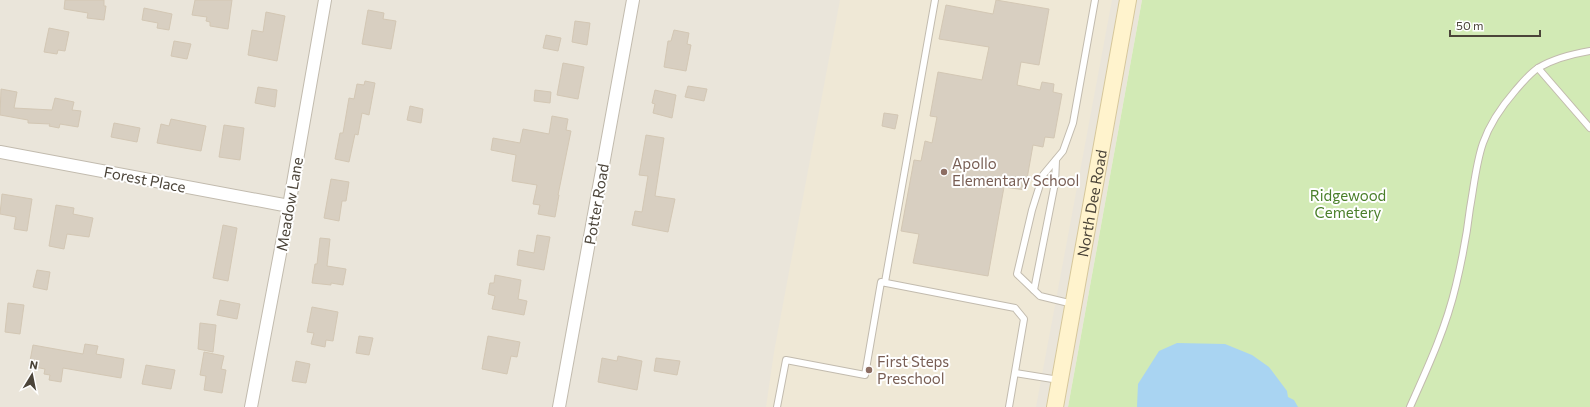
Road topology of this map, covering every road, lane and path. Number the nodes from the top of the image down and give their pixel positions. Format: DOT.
graph roads {
  1 [pos="325,0"];
  2 [pos="633,0"];
  3 [pos="935,0"];
  4 [pos="1095,0"];
  5 [pos="1128,0"];
  6 [pos="1590,51"];
  7 [pos="1538,68"];
  8 [pos="1590,128"];
  9 [pos="0,152"];
  10 [pos="1056,160"];
  11 [pos="289,206"];
  12 [pos="885,282"];
  13 [pos="1034,290"];
  14 [pos="1073,304"];
  15 [pos="1015,373"];
  16 [pos="1060,380"];
  17 [pos="251,407"];
  18 [pos="559,407"];
  19 [pos="777,407"];
  20 [pos="1009,407"];
  21 [pos="1055,407"];
  22 [pos="1410,407"];
  1 -- 11 [label="street, Meadow Lane"];
  2 -- 18 [label="street, Potter Road"];
  3 -- 12 [label="lane"];
  4 -- 10 [label="lane"];
  5 -- 14 [label="street, North Dee Road"];
  6 -- 7 [label="lane"];
  7 -- 8 [label="lane"];
  7 -- 22 [label="lane"];
  9 -- 11 [label="street, Forest Place"];
  10 -- 13 [label="lane"];
  10 -- 13 [label="lane"];
  11 -- 17 [label="street, Meadow Lane"];
  12 -- 15 [label="lane"];
  12 -- 19 [label="lane"];
  13 -- 14 [label="lane"];
  14 -- 16 [label="street, North Dee Road"];
  15 -- 16 [label="lane"];
  15 -- 20 [label="lane"];
  16 -- 21 [label="street, North Dee Road"];
}
